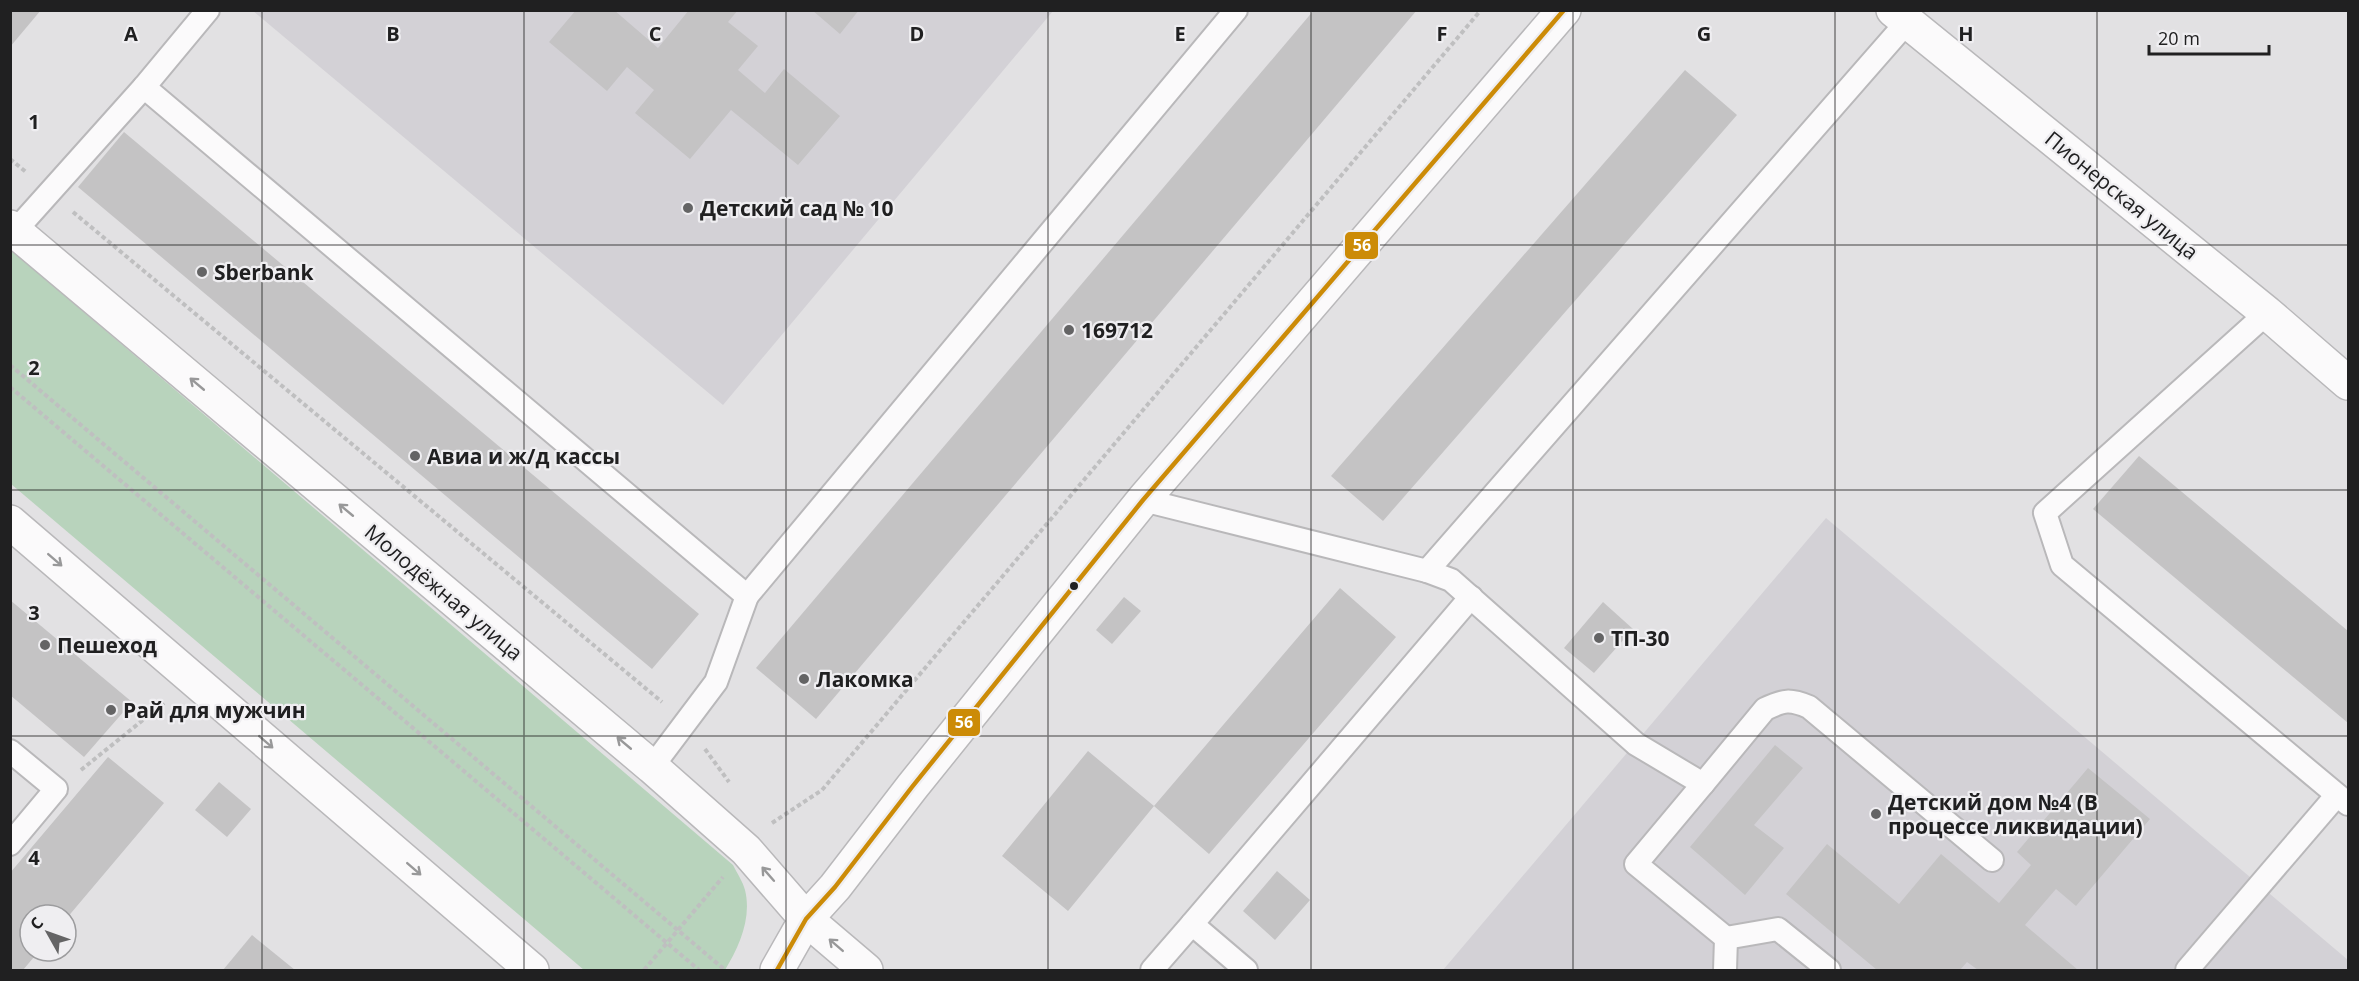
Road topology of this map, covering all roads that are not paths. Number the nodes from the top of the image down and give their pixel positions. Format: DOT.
graph roads {
  1 [pos="208,10"];
  2 [pos="1236,10"];
  3 [pos="1564,10"];
  4 [pos="1900,16"];
  5 [pos="144,87"];
  6 [pos="13,229"];
  7 [pos="2267,313"];
  8 [pos="2349,383"];
  9 [pos="1143,500"];
  10 [pos="10,522"];
  11 [pos="1427,571"];
  12 [pos="747,597"];
  13 [pos="1472,597"];
  14 [pos="10,751"];
  15 [pos="652,767"];
  16 [pos="1703,784"];
  17 [pos="2343,800"];
  18 [pos="10,844"];
  19 [pos="1992,860"];
  20 [pos="806,919"];
  21 [pos="1192,924"];
  22 [pos="1726,938"];
  23 [pos="532,970"];
  24 [pos="777,970"];
  25 [pos="866,970"];
  26 [pos="1152,970"];
  27 [pos="1246,970"];
  28 [pos="1725,970"];
  29 [pos="1829,970"];
  30 [pos="2187,970"];
  1 -- 5 [label="lane"];
  2 -- 12 [label="lane"];
  3 -- 9 [label="main road"];
  4 -- 7 [label="main road, Пионерская улица"];
  4 -- 11 [label="lane"];
  5 -- 6 [label="lane"];
  5 -- 12 [label="lane"];
  15 -- 6 [label="main road, Молодёжная улица, one-way"];
  7 -- 8 [label="main road, Пионерская улица"];
  7 -- 17 [label="lane"];
  9 -- 11 [label="lane"];
  9 -- 20 [label="main road"];
  10 -- 23 [label="main road, one-way"];
  11 -- 13 [label="lane"];
  12 -- 15 [label="lane"];
  13 -- 16 [label="lane"];
  13 -- 21 [label="lane"];
  14 -- 18 [label="lane"];
  20 -- 15 [label="main road, Молодёжная улица, one-way"];
  16 -- 19 [label="lane"];
  16 -- 22 [label="lane"];
  17 -- 30 [label="lane"];
  20 -- 24 [label="main road"];
  25 -- 20 [label="main road, Молодёжная улица, one-way"];
  21 -- 26 [label="lane"];
  21 -- 27 [label="lane"];
  22 -- 28 [label="lane"];
  22 -- 29 [label="lane"];
}
